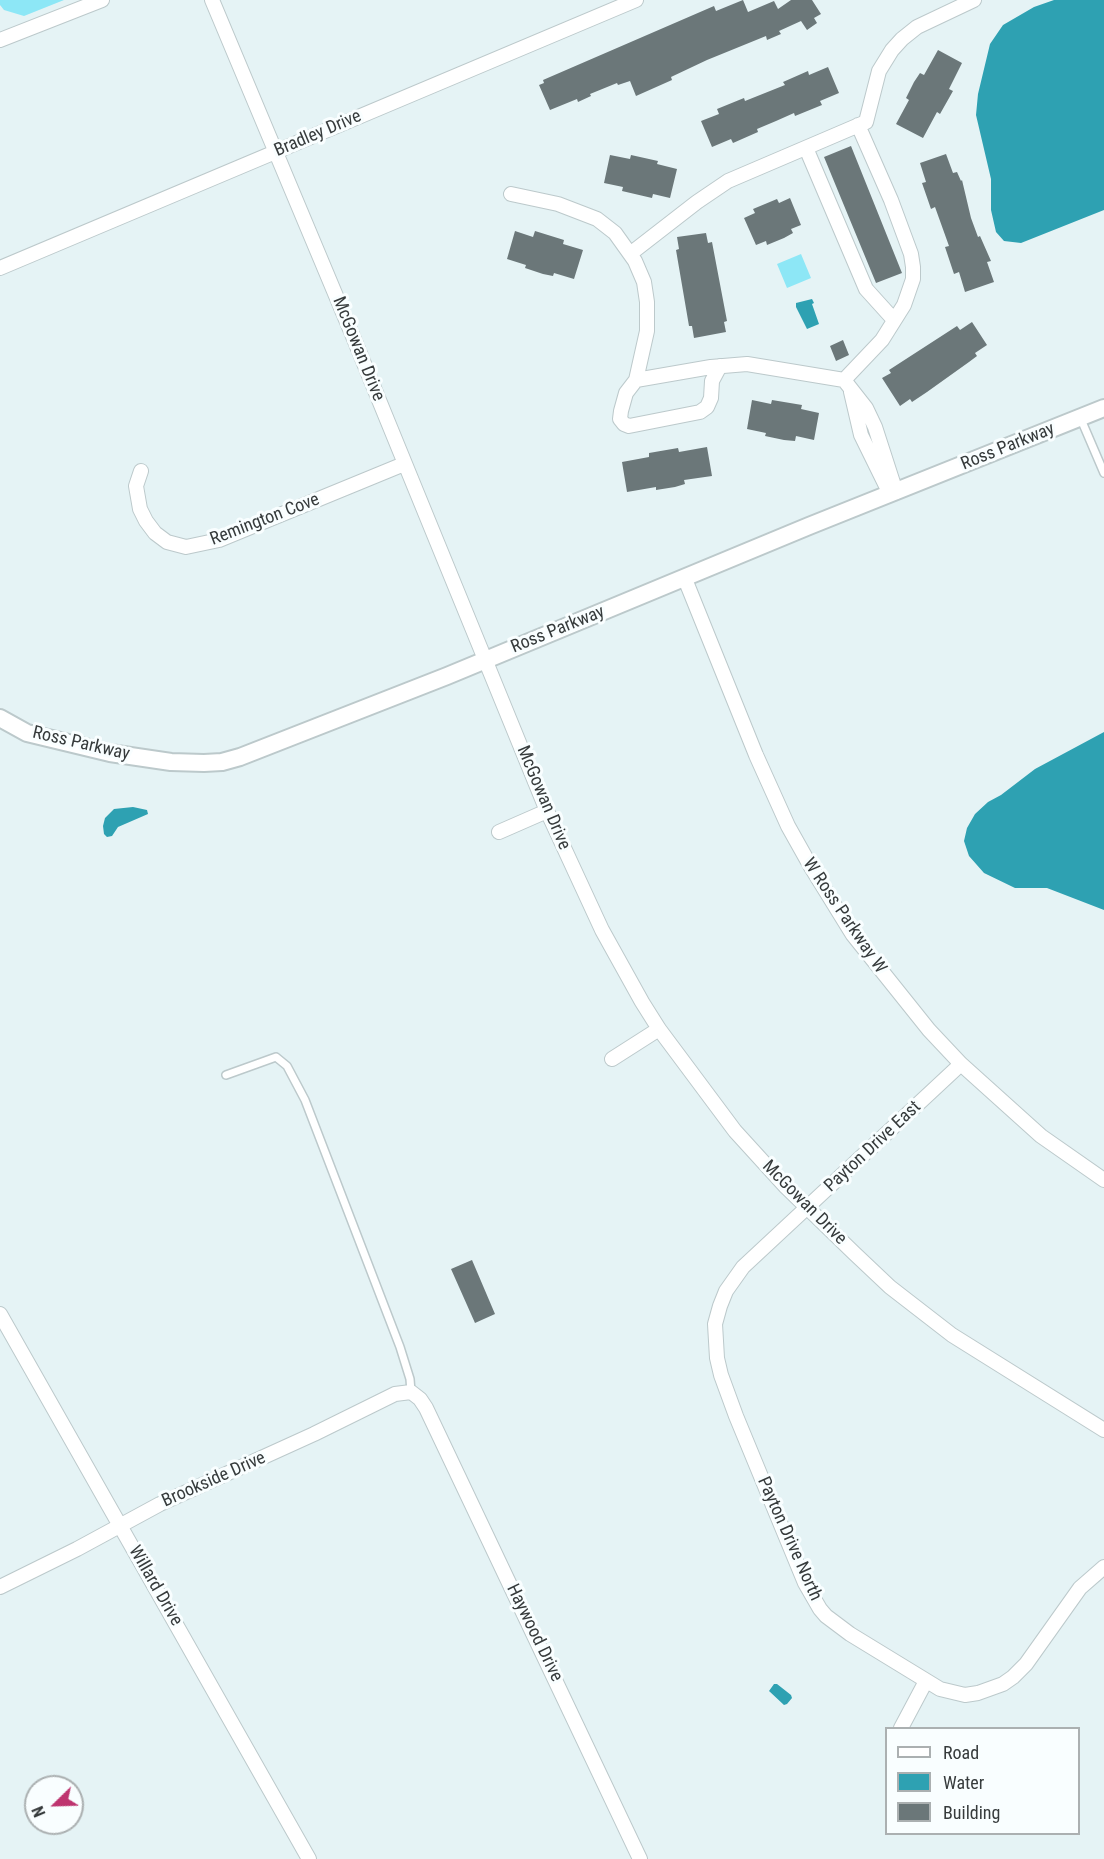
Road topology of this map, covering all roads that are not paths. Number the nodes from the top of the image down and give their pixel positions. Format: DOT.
graph roads {
  1 [pos="102,0"];
  2 [pos="212,0"];
  3 [pos="636,0"];
  4 [pos="974,0"];
  5 [pos="0,40"];
  6 [pos="862,123"];
  7 [pos="806,148"];
  8 [pos="274,152"];
  9 [pos="511,194"];
  10 [pos="630,254"];
  11 [pos="0,268"];
  12 [pos="894,320"];
  13 [pos="720,366"];
  14 [pos="636,380"];
  15 [pos="847,385"];
  16 [pos="1104,408"];
  17 [pos="1080,417"];
  18 [pos="405,464"];
  19 [pos="141,471"];
  20 [pos="1104,473"];
  21 [pos="893,493"];
  22 [pos="685,579"];
  23 [pos="486,659"];
  24 [pos="0,720"];
  25 [pos="547,811"];
  26 [pos="499,832"];
  27 [pos="659,1029"];
  28 [pos="612,1059"];
  29 [pos="961,1064"];
  30 [pos="226,1075"];
  31 [pos="1104,1180"];
  32 [pos="807,1208"];
  33 [pos="0,1314"];
  34 [pos="724,1382"];
  35 [pos="411,1392"];
  36 [pos="1104,1430"];
  37 [pos="120,1526"];
  38 [pos="1104,1567"];
  39 [pos="0,1587"];
  40 [pos="926,1681"];
  41 [pos="902,1727"];
  42 [pos="309,1859"];
  43 [pos="640,1859"];
  1 -- 5 [label="street"];
  2 -- 8 [label="street, McGowan Drive"];
  3 -- 8 [label="street, Bradley Drive"];
  4 -- 6 [label="street"];
  6 -- 7 [label="street"];
  6 -- 12 [label="street"];
  7 -- 10 [label="street"];
  7 -- 12 [label="street"];
  8 -- 11 [label="street, Bradley Drive"];
  8 -- 18 [label="street, McGowan Drive"];
  9 -- 10 [label="street"];
  10 -- 14 [label="street"];
  12 -- 15 [label="street"];
  13 -- 14 [label="street"];
  13 -- 14 [label="street"];
  13 -- 15 [label="street"];
  15 -- 21 [label="street"];
  16 -- 17 [label="street, Ross Parkway"];
  17 -- 20 [label="lane"];
  17 -- 21 [label="street, Ross Parkway"];
  18 -- 19 [label="street, Remington Cove"];
  18 -- 23 [label="street, McGowan Drive"];
  21 -- 22 [label="street, Ross Parkway"];
  22 -- 23 [label="street, Ross Parkway"];
  22 -- 29 [label="street, W Ross Parkway W"];
  23 -- 24 [label="street, Ross Parkway"];
  23 -- 25 [label="street, McGowan Drive"];
  25 -- 26 [label="street"];
  25 -- 27 [label="street, McGowan Drive"];
  27 -- 28 [label="street"];
  27 -- 32 [label="street, McGowan Drive"];
  29 -- 31 [label="street, W Ross Parkway W"];
  29 -- 32 [label="street, Payton Drive East"];
  30 -- 35 [label="lane"];
  32 -- 34 [label="street, Payton Drive East"];
  32 -- 36 [label="street, McGowan Drive"];
  33 -- 37 [label="street, Willard Drive"];
  34 -- 40 [label="street, Payton Drive North"];
  35 -- 37 [label="street, Brookside Drive"];
  35 -- 43 [label="street, Haywood Drive"];
  37 -- 39 [label="street, Brookside Drive"];
  37 -- 42 [label="street, Willard Drive"];
  38 -- 40 [label="street, Payton Drive North"];
  40 -- 41 [label="street"];
}
